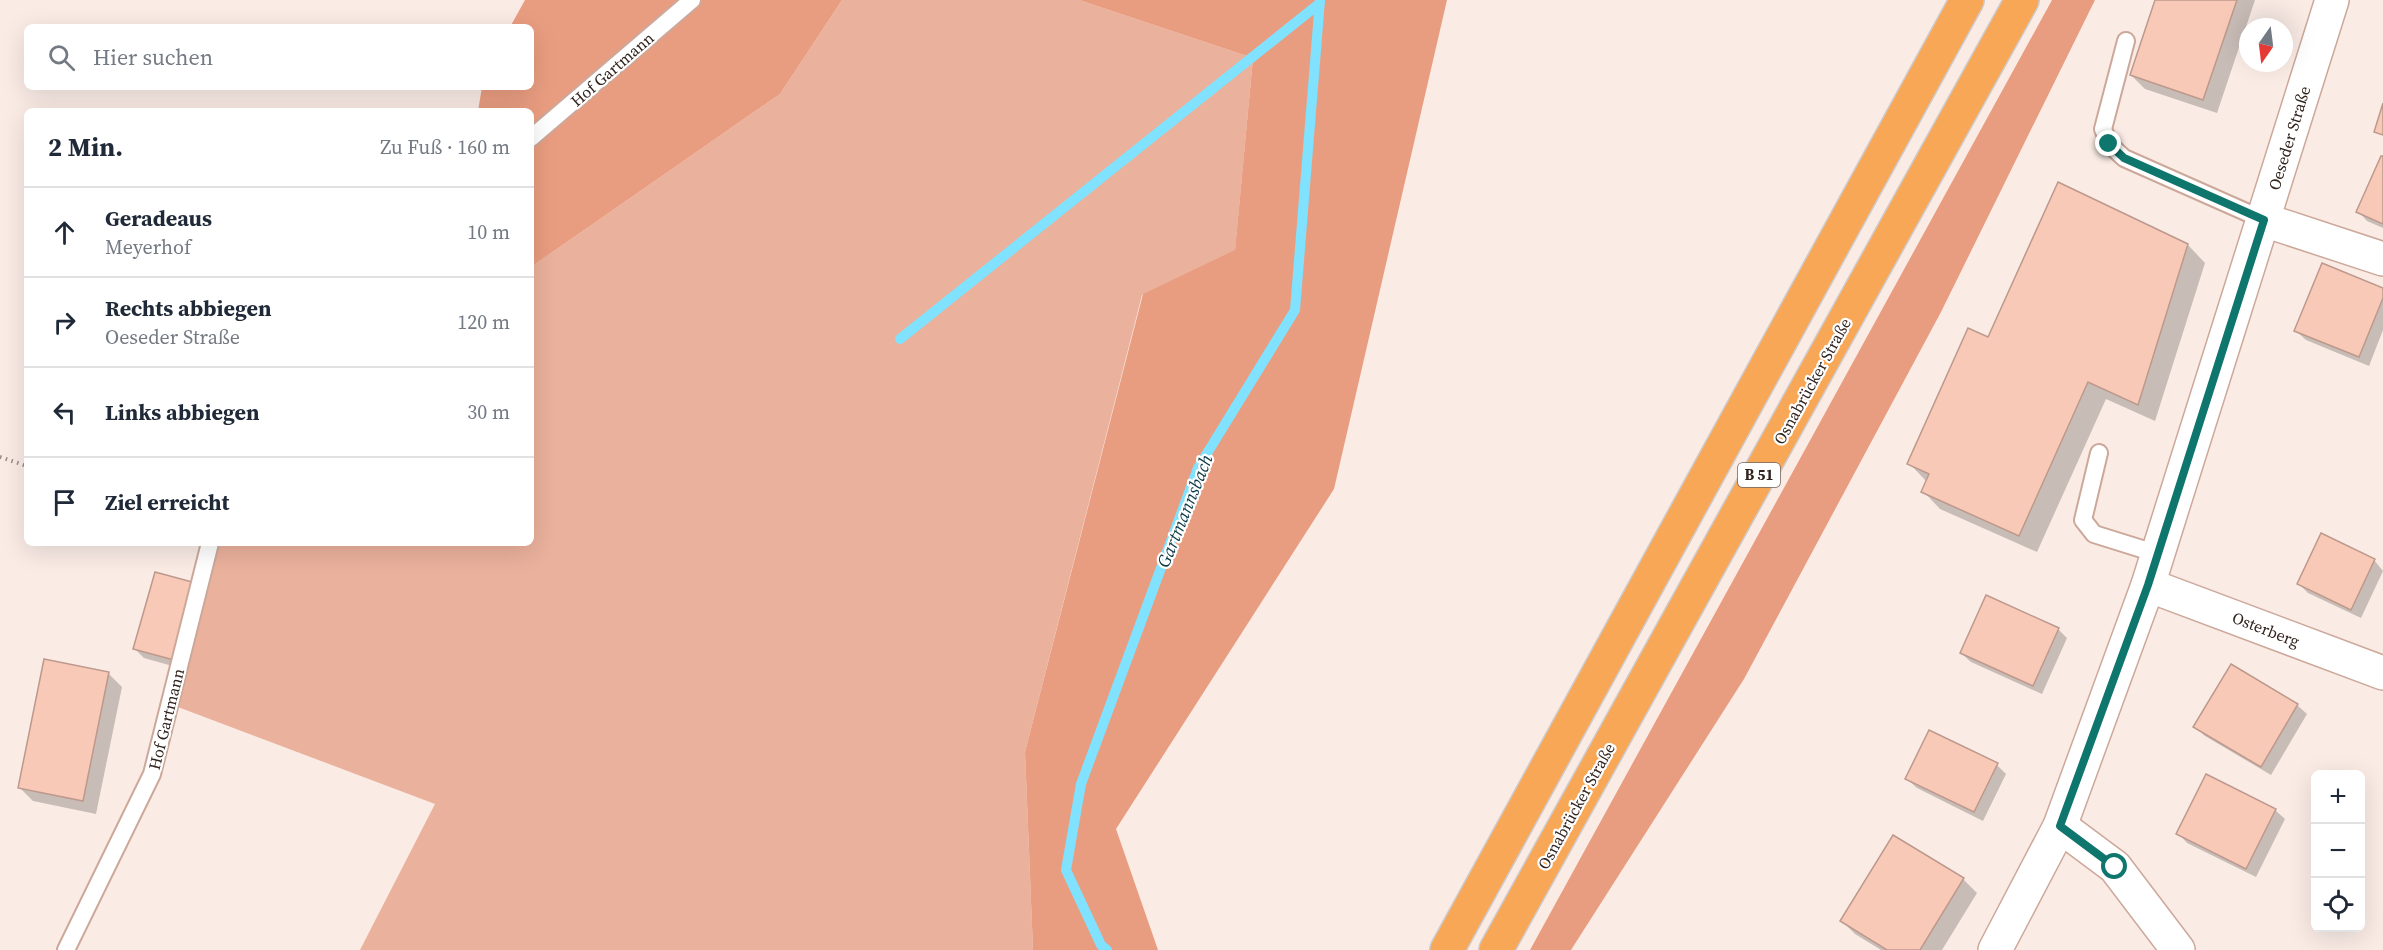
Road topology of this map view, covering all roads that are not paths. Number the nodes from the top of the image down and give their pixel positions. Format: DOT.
graph roads {
  1 [pos="692,0"];
  2 [pos="1967,0"];
  3 [pos="2022,0"];
  4 [pos="2332,0"];
  5 [pos="2126,41"];
  6 [pos="534,135"];
  7 [pos="2264,220"];
  8 [pos="2383,259"];
  9 [pos="2099,453"];
  10 [pos="209,546"];
  11 [pos="2158,554"];
  12 [pos="2148,585"];
  13 [pos="2383,673"];
  14 [pos="2060,826"];
  15 [pos="66,950"];
  16 [pos="1447,950"];
  17 [pos="1496,950"];
  18 [pos="1995,950"];
  19 [pos="2178,950"];
  1 -- 6 [label="lane, Hof Gartmann"];
  2 -- 16 [label="highway, B 51"];
  3 -- 17 [label="highway, Osnabrücker Straße / B 51"];
  4 -- 7 [label="street, Oeseder Straße"];
  5 -- 7 [label="lane"];
  7 -- 8 [label="street"];
  7 -- 11 [label="street, Oeseder Straße"];
  9 -- 11 [label="lane"];
  10 -- 15 [label="lane, Hof Gartmann"];
  11 -- 12 [label="street, Oeseder Straße"];
  12 -- 13 [label="street, Osterberg"];
  12 -- 14 [label="street, Oeseder Straße"];
  14 -- 18 [label="street, Oeseder Straße"];
  14 -- 19 [label="street"];
}
